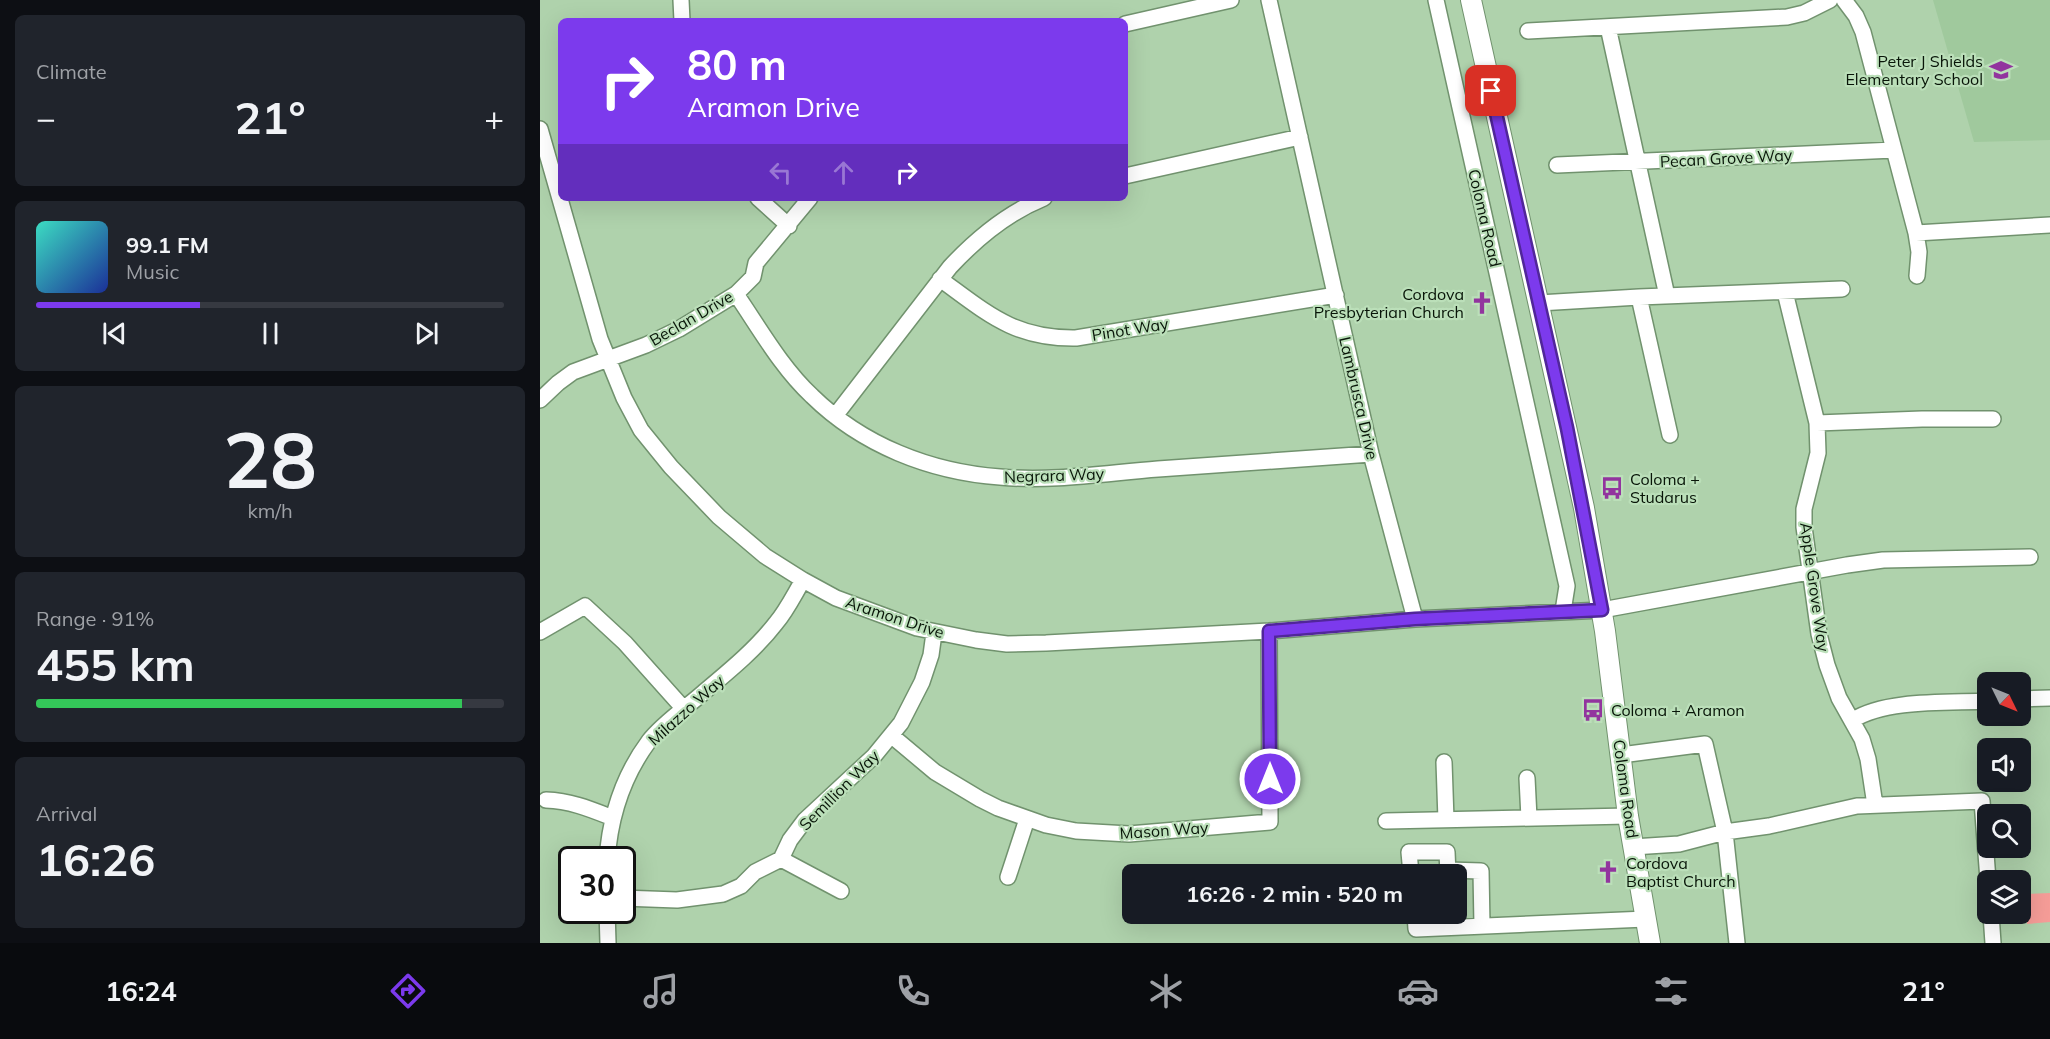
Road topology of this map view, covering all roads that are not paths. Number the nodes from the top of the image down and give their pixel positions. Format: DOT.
graph roads {
  1 [pos="681,0"];
  2 [pos="1231,0"];
  3 [pos="1269,0"];
  4 [pos="1436,0"];
  5 [pos="1471,0"];
  6 [pos="1830,0"];
  7 [pos="1844,0"];
  8 [pos="682,18"];
  9 [pos="1128,23"];
  10 [pos="1608,27"];
  11 [pos="1528,31"];
  12 [pos="540,129"];
  13 [pos="1300,137"];
  14 [pos="1894,150"];
  15 [pos="1638,162"];
  16 [pos="1557,165"];
  17 [pos="1128,175"];
  18 [pos="558,192"];
  19 [pos="561,201"];
  20 [pos="761,201"];
  21 [pos="808,201"];
  22 [pos="1038,201"];
  23 [pos="2050,225"];
  24 [pos="789,226"];
  25 [pos="1916,232"];
  26 [pos="1917,276"];
  27 [pos="940,279"];
  28 [pos="1842,289"];
  29 [pos="1785,292"];
  30 [pos="736,294"];
  31 [pos="1336,295"];
  32 [pos="1667,296"];
  33 [pos="1639,297"];
  34 [pos="1539,303"];
  35 [pos="607,358"];
  36 [pos="540,400"];
  37 [pos="835,416"];
  38 [pos="1994,419"];
  39 [pos="1817,423"];
  40 [pos="1670,435"];
  41 [pos="1371,454"];
  42 [pos="2030,557"];
  43 [pos="1810,572"];
  44 [pos="803,580"];
  45 [pos="1602,610"];
  46 [pos="1563,611"];
  47 [pos="1415,619"];
  48 [pos="1269,631"];
  49 [pos="540,632"];
  50 [pos="934,633"];
  51 [pos="2050,698"];
  52 [pos="2031,699"];
  53 [pos="1977,702"];
  54 [pos="684,709"];
  55 [pos="1853,720"];
  56 [pos="892,736"];
  57 [pos="1621,755"];
  58 [pos="1444,762"];
  59 [pos="1527,778"];
  60 [pos="546,800"];
  61 [pos="1875,806"];
  62 [pos="1628,816"];
  63 [pos="613,818"];
  64 [pos="1530,818"];
  65 [pos="1027,819"];
  66 [pos="1446,820"];
  67 [pos="1386,821"];
  68 [pos="1725,832"];
  69 [pos="609,846"];
  70 [pos="1633,847"];
  71 [pos="782,859"];
  72 [pos="1410,864"];
  73 [pos="1448,864"];
  74 [pos="1987,870"];
  75 [pos="1467,871"];
  76 [pos="1008,877"];
  77 [pos="841,891"];
  78 [pos="636,899"];
  79 [pos="1646,919"];
  80 [pos="1467,923"];
  81 [pos="607,924"];
  82 [pos="1416,924"];
  83 [pos="1435,924"];
  84 [pos="1992,924"];
  85 [pos="1482,926"];
  86 [pos="608,943"];
  87 [pos="1650,943"];
  88 [pos="1737,943"];
  89 [pos="1993,943"];
  1 -- 8 [label="street"];
  2 -- 9 [label="street"];
  3 -- 13 [label="street, Lambrusca Drive"];
  4 -- 46 [label="street, Coloma Road"];
  5 -- 34 [label="main road, Coloma Road"];
  6 -- 10 [label="street"];
  7 -- 14 [label="street"];
  10 -- 11 [label="street"];
  10 -- 15 [label="street"];
  12 -- 18 [label="street, Aramon Drive"];
  13 -- 17 [label="street"];
  13 -- 31 [label="street, Lambrusca Drive"];
  14 -- 15 [label="street, Pecan Grove Way"];
  14 -- 25 [label="street"];
  15 -- 16 [label="street, Pecan Grove Way"];
  15 -- 32 [label="street"];
  19 -- 35 [label="street, Aramon Drive"];
  20 -- 24 [label="street"];
  21 -- 24 [label="street, Beclan Drive"];
  22 -- 27 [label="street"];
  23 -- 25 [label="street"];
  24 -- 30 [label="street, Beclan Drive"];
  25 -- 26 [label="street"];
  27 -- 31 [label="street, Pinot Way"];
  27 -- 37 [label="street"];
  28 -- 29 [label="street"];
  29 -- 32 [label="street"];
  29 -- 39 [label="street, Apple Grove Way"];
  30 -- 35 [label="street, Beclan Drive"];
  30 -- 37 [label="street, Negrara Way"];
  31 -- 41 [label="street, Lambrusca Drive"];
  32 -- 33 [label="street"];
  33 -- 34 [label="street"];
  33 -- 40 [label="street"];
  34 -- 45 [label="main road, Coloma Road"];
  35 -- 36 [label="street, Beclan Drive"];
  35 -- 44 [label="street, Aramon Drive"];
  37 -- 41 [label="street, Negrara Way"];
  38 -- 39 [label="street"];
  39 -- 43 [label="street, Apple Grove Way"];
  41 -- 47 [label="street, Lambrusca Drive"];
  42 -- 43 [label="street, Aramon Drive"];
  43 -- 45 [label="street, Aramon Drive"];
  43 -- 55 [label="street, Apple Grove Way"];
  44 -- 50 [label="street, Aramon Drive"];
  44 -- 54 [label="street, Milazzo Way"];
  45 -- 46 [label="street, Aramon Drive"];
  45 -- 57 [label="main road, Coloma Road"];
  46 -- 47 [label="street, Aramon Drive"];
  47 -- 48 [label="street, Aramon Drive"];
  48 -- 50 [label="street, Aramon Drive"];
  48 -- 65 [label="street, Mason Way"];
  49 -- 54 [label="street"];
  50 -- 56 [label="street, Semillion Way"];
  51 -- 52 [label="street"];
  53 -- 55 [label="street"];
  54 -- 63 [label="street, Milazzo Way"];
  55 -- 61 [label="street, Apple Grove Way"];
  56 -- 65 [label="street, Mason Way"];
  56 -- 71 [label="street, Semillion Way"];
  57 -- 62 [label="main road, Coloma Road"];
  57 -- 68 [label="street"];
  58 -- 66 [label="street"];
  59 -- 64 [label="street"];
  60 -- 63 [label="street"];
  61 -- 68 [label="street"];
  61 -- 74 [label="street"];
  62 -- 64 [label="street"];
  62 -- 70 [label="main road, Coloma Road"];
  63 -- 69 [label="street, Milazzo Way"];
  64 -- 66 [label="street"];
  65 -- 76 [label="street"];
  66 -- 67 [label="street"];
  68 -- 70 [label="street"];
  68 -- 88 [label="street"];
  70 -- 79 [label="main road, Coloma Road"];
  71 -- 77 [label="street"];
  71 -- 78 [label="street"];
  72 -- 73 [label="street"];
  75 -- 85 [label="street"];
  79 -- 85 [label="street"];
  79 -- 87 [label="main road, Coloma Road"];
  80 -- 85 [label="street"];
  81 -- 86 [label="street"];
  82 -- 83 [label="street"];
  84 -- 89 [label="street"];
}
